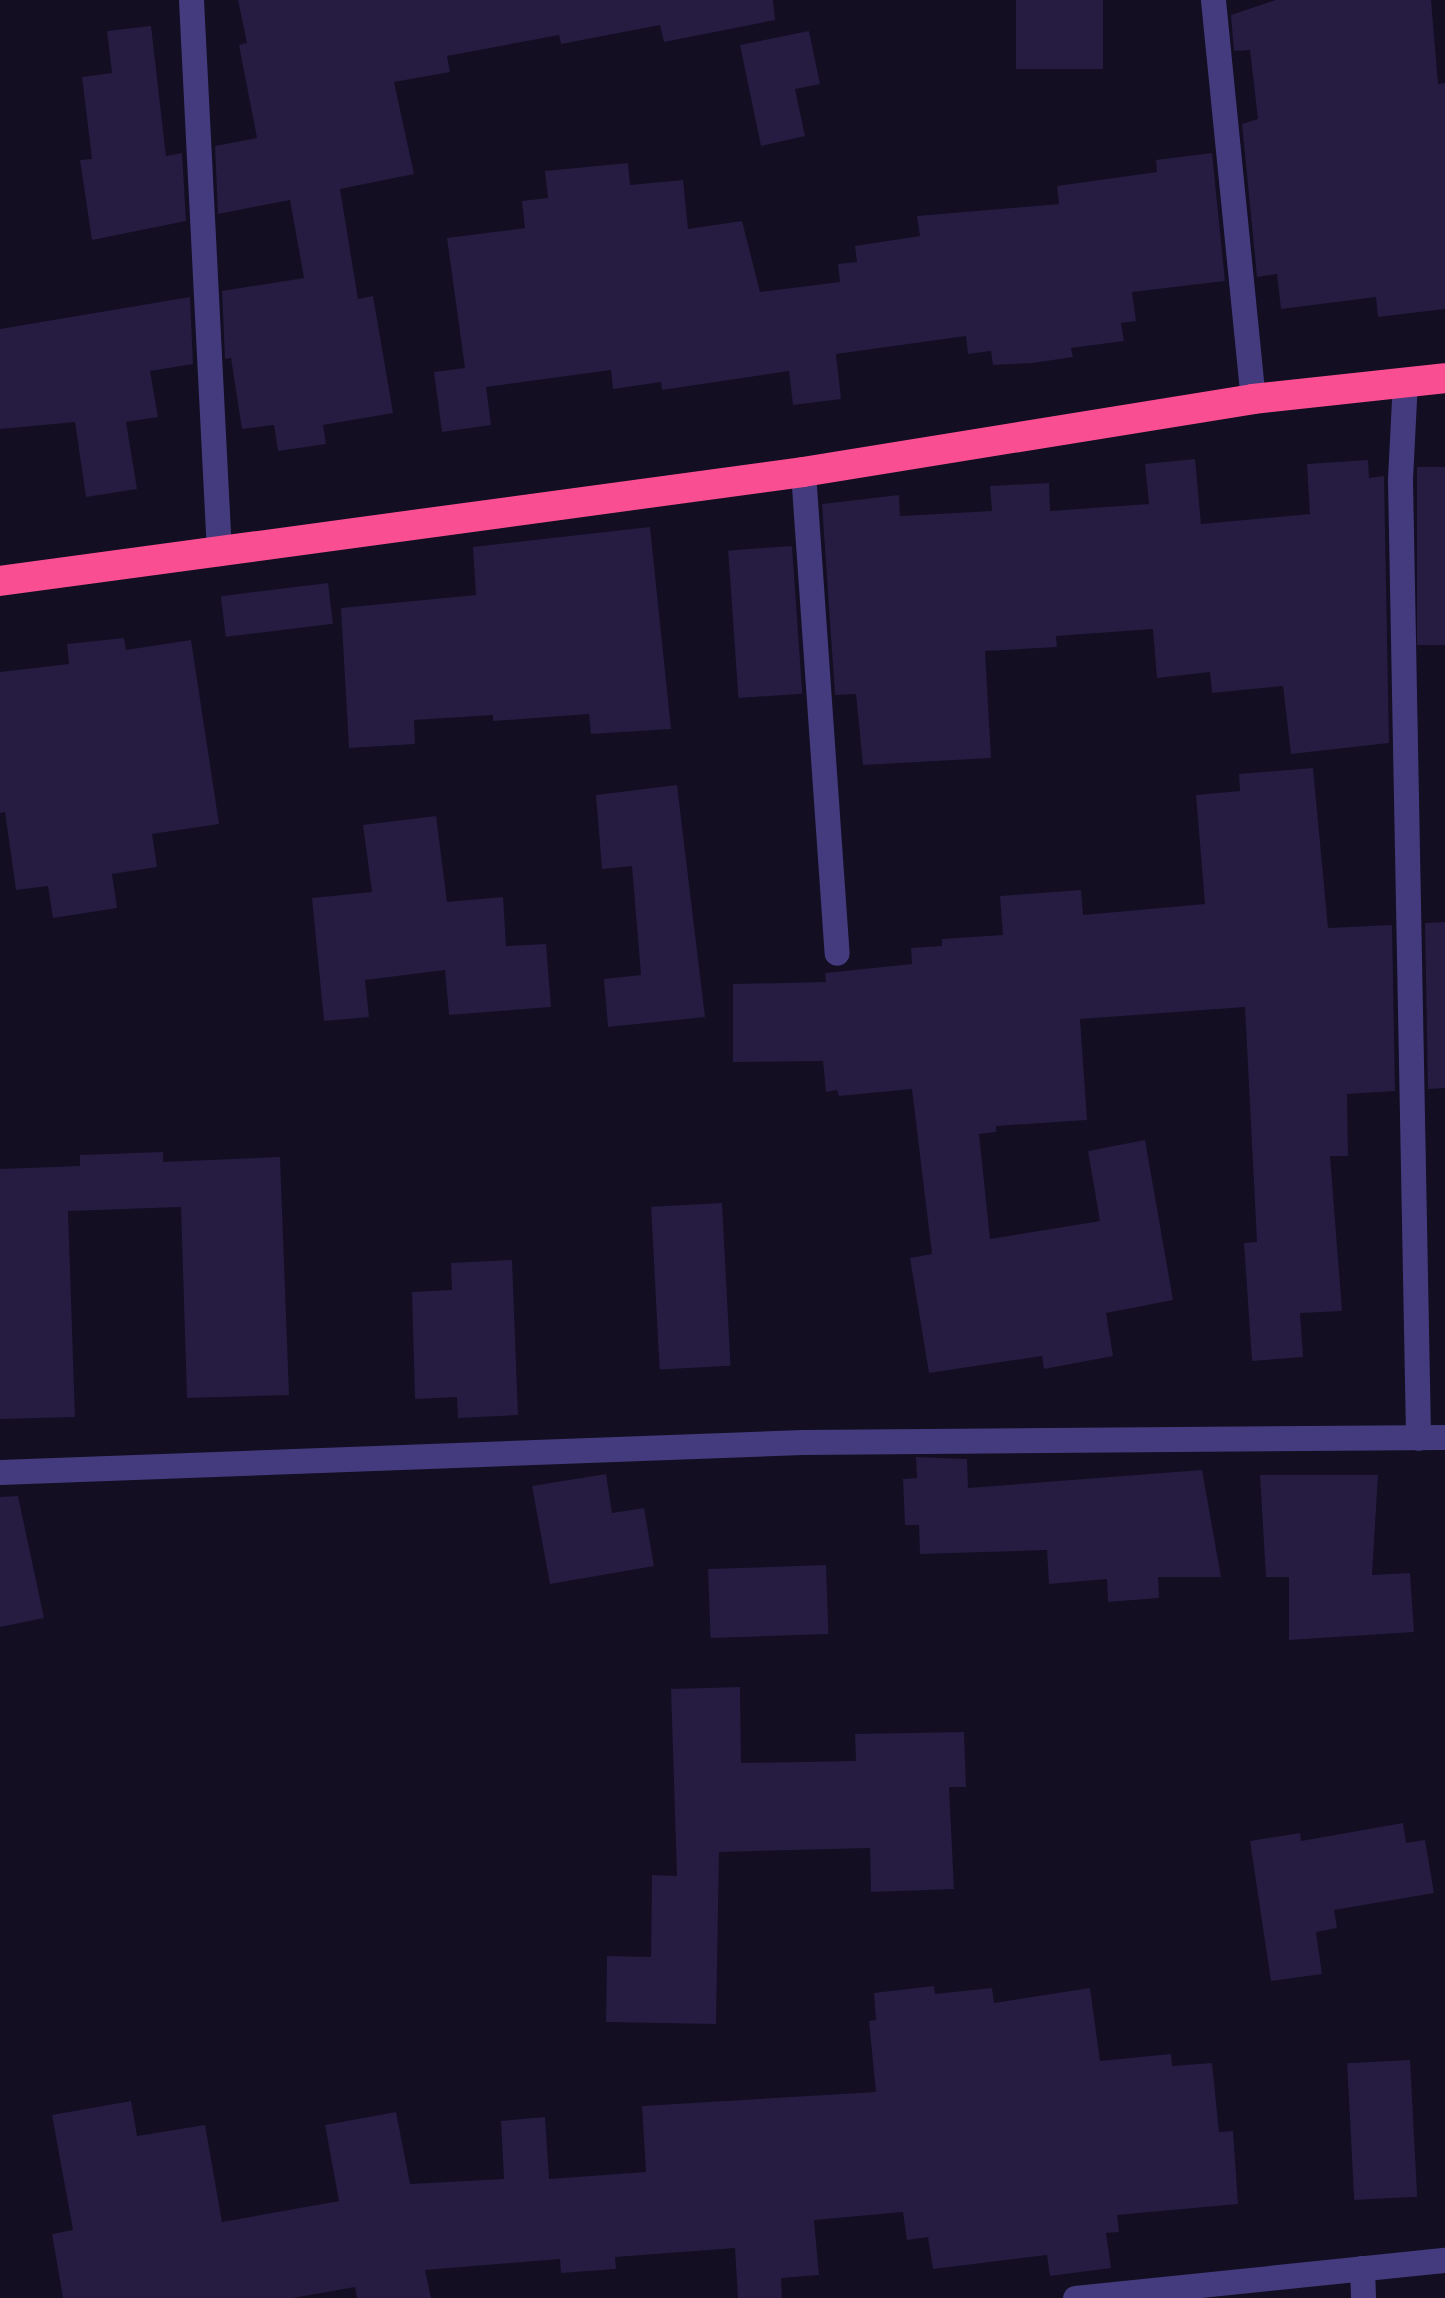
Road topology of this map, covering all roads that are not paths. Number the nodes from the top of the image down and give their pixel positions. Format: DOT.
graph roads {
  1 [pos="191,0"];
  2 [pos="1213,0"];
  3 [pos="1445,378"];
  4 [pos="1405,380"];
  5 [pos="1253,400"];
  6 [pos="804,472"];
  7 [pos="219,553"];
  8 [pos="0,581"];
  9 [pos="837,953"];
  10 [pos="1445,1437"];
  11 [pos="1418,1438"];
  12 [pos="0,1472"];
  13 [pos="1445,2260"];
  14 [pos="1362,2268"];
  15 [pos="1075,2298"];
  16 [pos="1363,2298"];
  1 -- 7 [label="street"];
  2 -- 5 [label="street"];
  3 -- 4 [label="highway"];
  4 -- 5 [label="highway"];
  4 -- 11 [label="street"];
  5 -- 6 [label="highway"];
  6 -- 7 [label="highway"];
  6 -- 9 [label="street"];
  7 -- 8 [label="highway"];
  10 -- 11 [label="street"];
  11 -- 12 [label="street"];
  13 -- 14 [label="street"];
  14 -- 15 [label="street"];
  14 -- 16 [label="street"];
}
